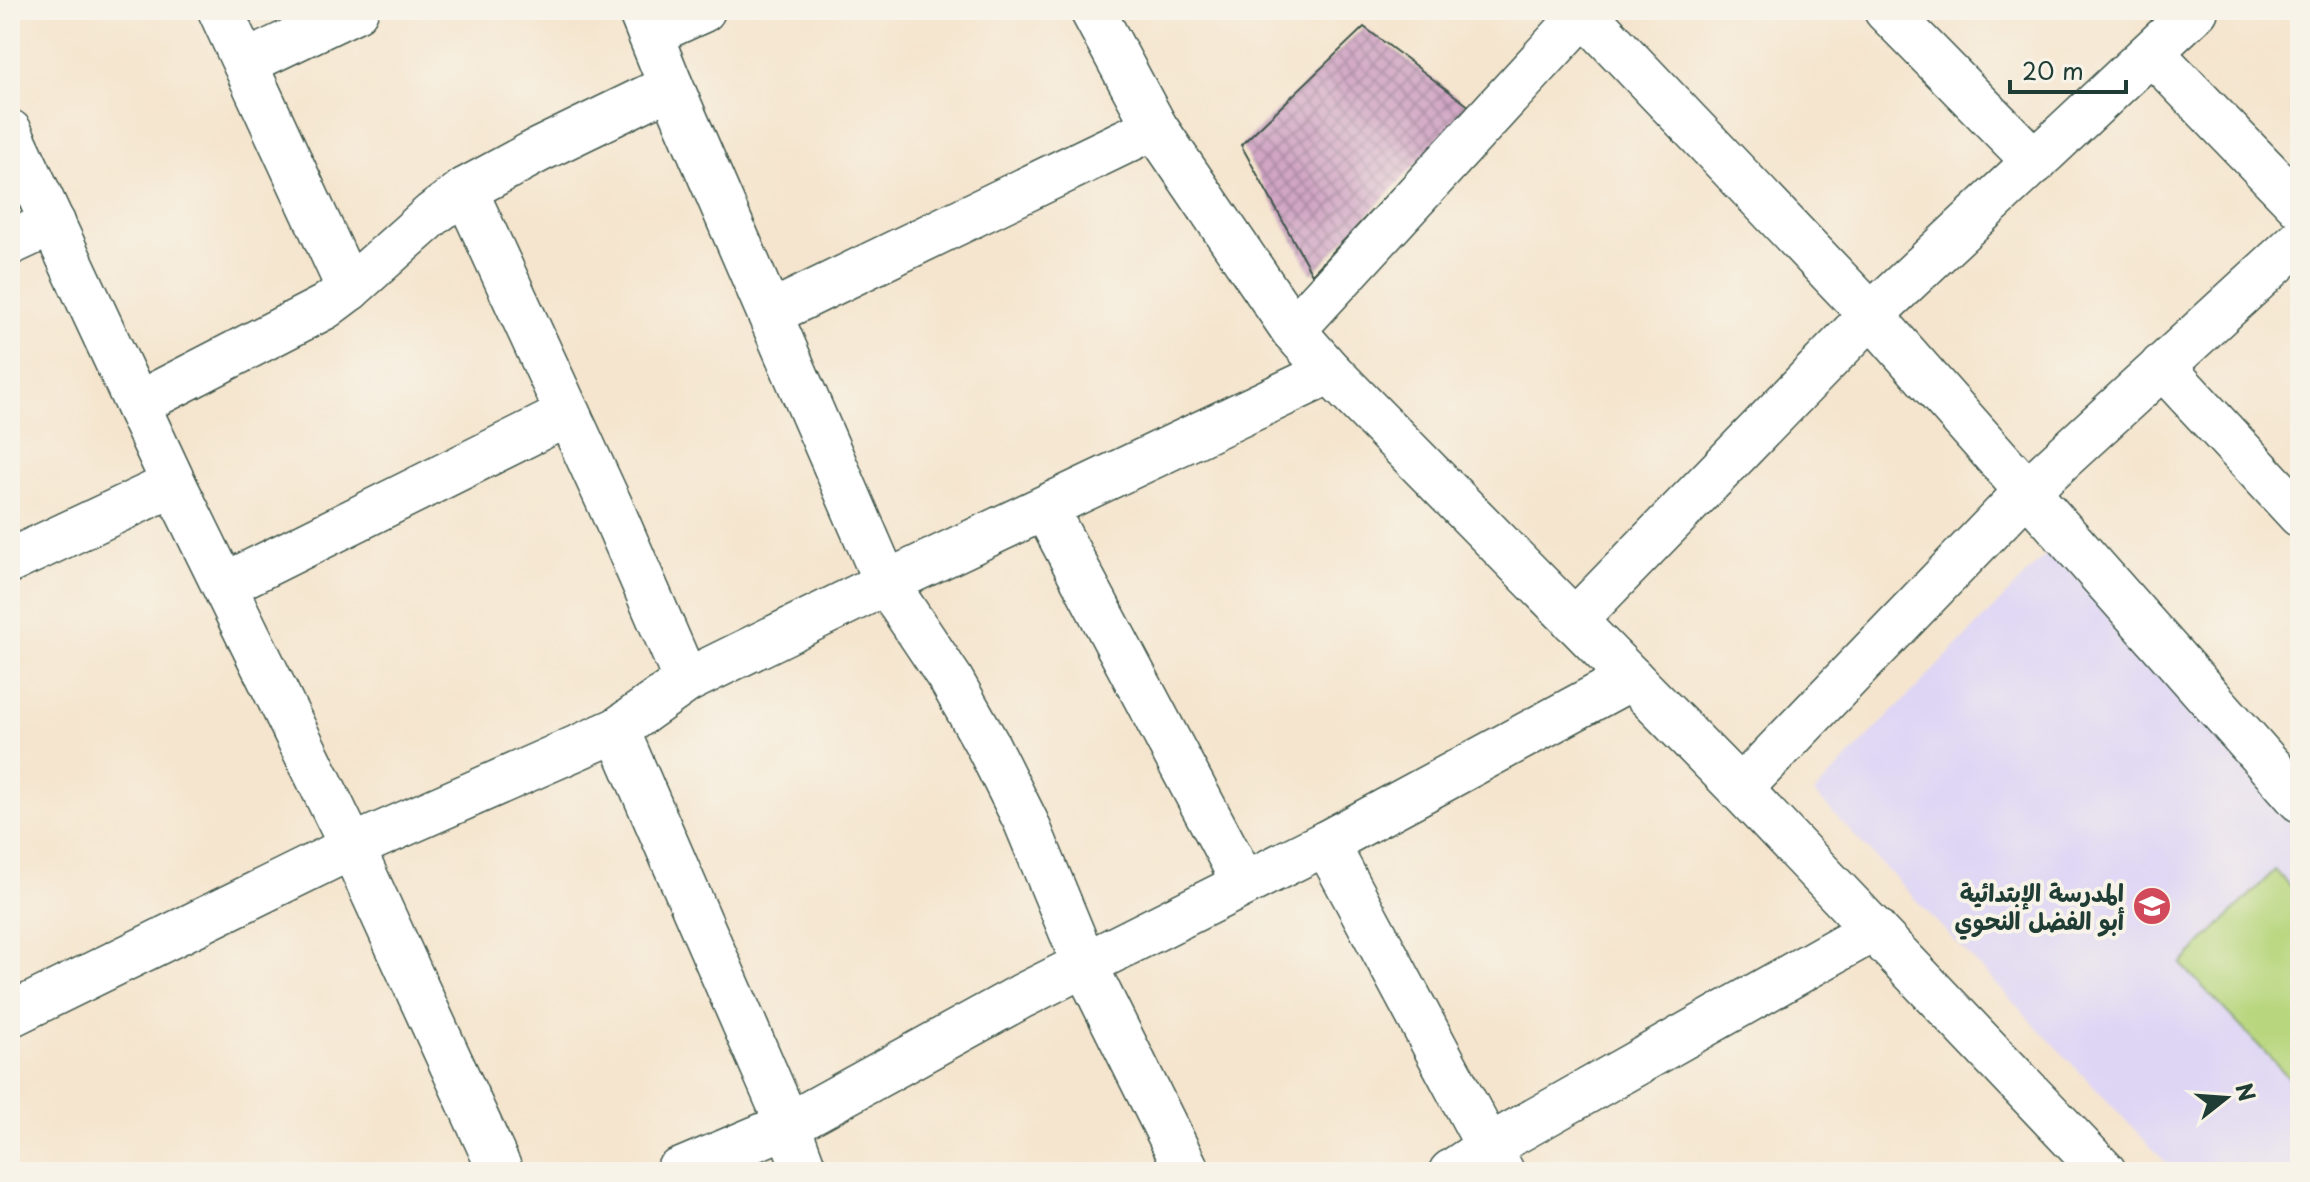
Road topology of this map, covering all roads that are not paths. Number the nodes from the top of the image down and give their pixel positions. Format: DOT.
graph roads {
  1 [pos="220,10"];
  2 [pos="356,10"];
  3 [pos="703,10"];
  4 [pos="1092,10"];
  5 [pos="1886,10"];
  6 [pos="2196,10"];
  7 [pos="1584,11"];
  8 [pos="645,22"];
  9 [pos="2152,53"];
  10 [pos="245,63"];
  11 [pos="671,86"];
  12 [pos="1155,127"];
  13 [pos="10,132"];
  14 [pos="2035,162"];
  15 [pos="465,190"];
  16 [pos="2300,206"];
  17 [pos="53,223"];
  18 [pos="2300,240"];
  19 [pos="10,243"];
  20 [pos="349,289"];
  21 [pos="771,313"];
  22 [pos="1871,315"];
  23 [pos="1293,330"];
  24 [pos="2162,366"];
  25 [pos="1330,372"];
  26 [pos="137,404"];
  27 [pos="568,414"];
  28 [pos="174,484"];
  29 [pos="2027,491"];
  30 [pos="1045,508"];
  31 [pos="2300,515"];
  32 [pos="10,561"];
  33 [pos="886,583"];
  34 [pos="225,585"];
  35 [pos="1574,621"];
  36 [pos="1631,678"];
  37 [pos="686,681"];
  38 [pos="617,730"];
  39 [pos="1740,789"];
  40 [pos="2300,800"];
  41 [pos="1326,843"];
  42 [pos="352,847"];
  43 [pos="1244,883"];
  44 [pos="1874,929"];
  45 [pos="1085,965"];
  46 [pos="10,1015"];
  47 [pos="788,1125"];
  48 [pos="1496,1159"];
  49 [pos="493,1169"];
  50 [pos="677,1172"];
  51 [pos="805,1172"];
  52 [pos="1188,1172"];
  53 [pos="1451,1172"];
  54 [pos="2104,1172"];
  1 -- 10 [label="street"];
  2 -- 10 [label="street"];
  3 -- 8 [label="street"];
  4 -- 12 [label="street"];
  5 -- 14 [label="street"];
  6 -- 9 [label="street"];
  7 -- 22 [label="street"];
  7 -- 23 [label="street"];
  8 -- 11 [label="street"];
  9 -- 14 [label="street"];
  9 -- 16 [label="street"];
  10 -- 20 [label="street"];
  11 -- 15 [label="street"];
  11 -- 21 [label="street"];
  12 -- 21 [label="street"];
  12 -- 23 [label="street"];
  13 -- 17 [label="street"];
  14 -- 22 [label="street"];
  15 -- 20 [label="street"];
  15 -- 27 [label="street"];
  17 -- 19 [label="street"];
  17 -- 26 [label="street"];
  18 -- 24 [label="street"];
  20 -- 26 [label="street"];
  21 -- 33 [label="street"];
  22 -- 29 [label="street"];
  22 -- 35 [label="street"];
  23 -- 25 [label="street"];
  24 -- 29 [label="street"];
  24 -- 31 [label="street"];
  25 -- 30 [label="street"];
  25 -- 35 [label="street"];
  26 -- 28 [label="street"];
  27 -- 34 [label="street"];
  27 -- 37 [label="street"];
  28 -- 32 [label="street"];
  28 -- 34 [label="street"];
  29 -- 39 [label="street"];
  29 -- 40 [label="street"];
  30 -- 33 [label="street"];
  30 -- 43 [label="street"];
  33 -- 37 [label="street"];
  33 -- 45 [label="street"];
  34 -- 42 [label="street"];
  35 -- 36 [label="street"];
  36 -- 39 [label="street"];
  36 -- 41 [label="street"];
  37 -- 38 [label="street"];
  38 -- 42 [label="street"];
  38 -- 47 [label="street"];
  39 -- 44 [label="street"];
  41 -- 43 [label="street"];
  41 -- 48 [label="street"];
  42 -- 46 [label="street"];
  42 -- 49 [label="street"];
  43 -- 45 [label="street"];
  44 -- 48 [label="street"];
  44 -- 54 [label="street"];
  45 -- 47 [label="street"];
  45 -- 52 [label="street"];
  47 -- 50 [label="street"];
  47 -- 51 [label="street"];
  48 -- 53 [label="street"];
}
